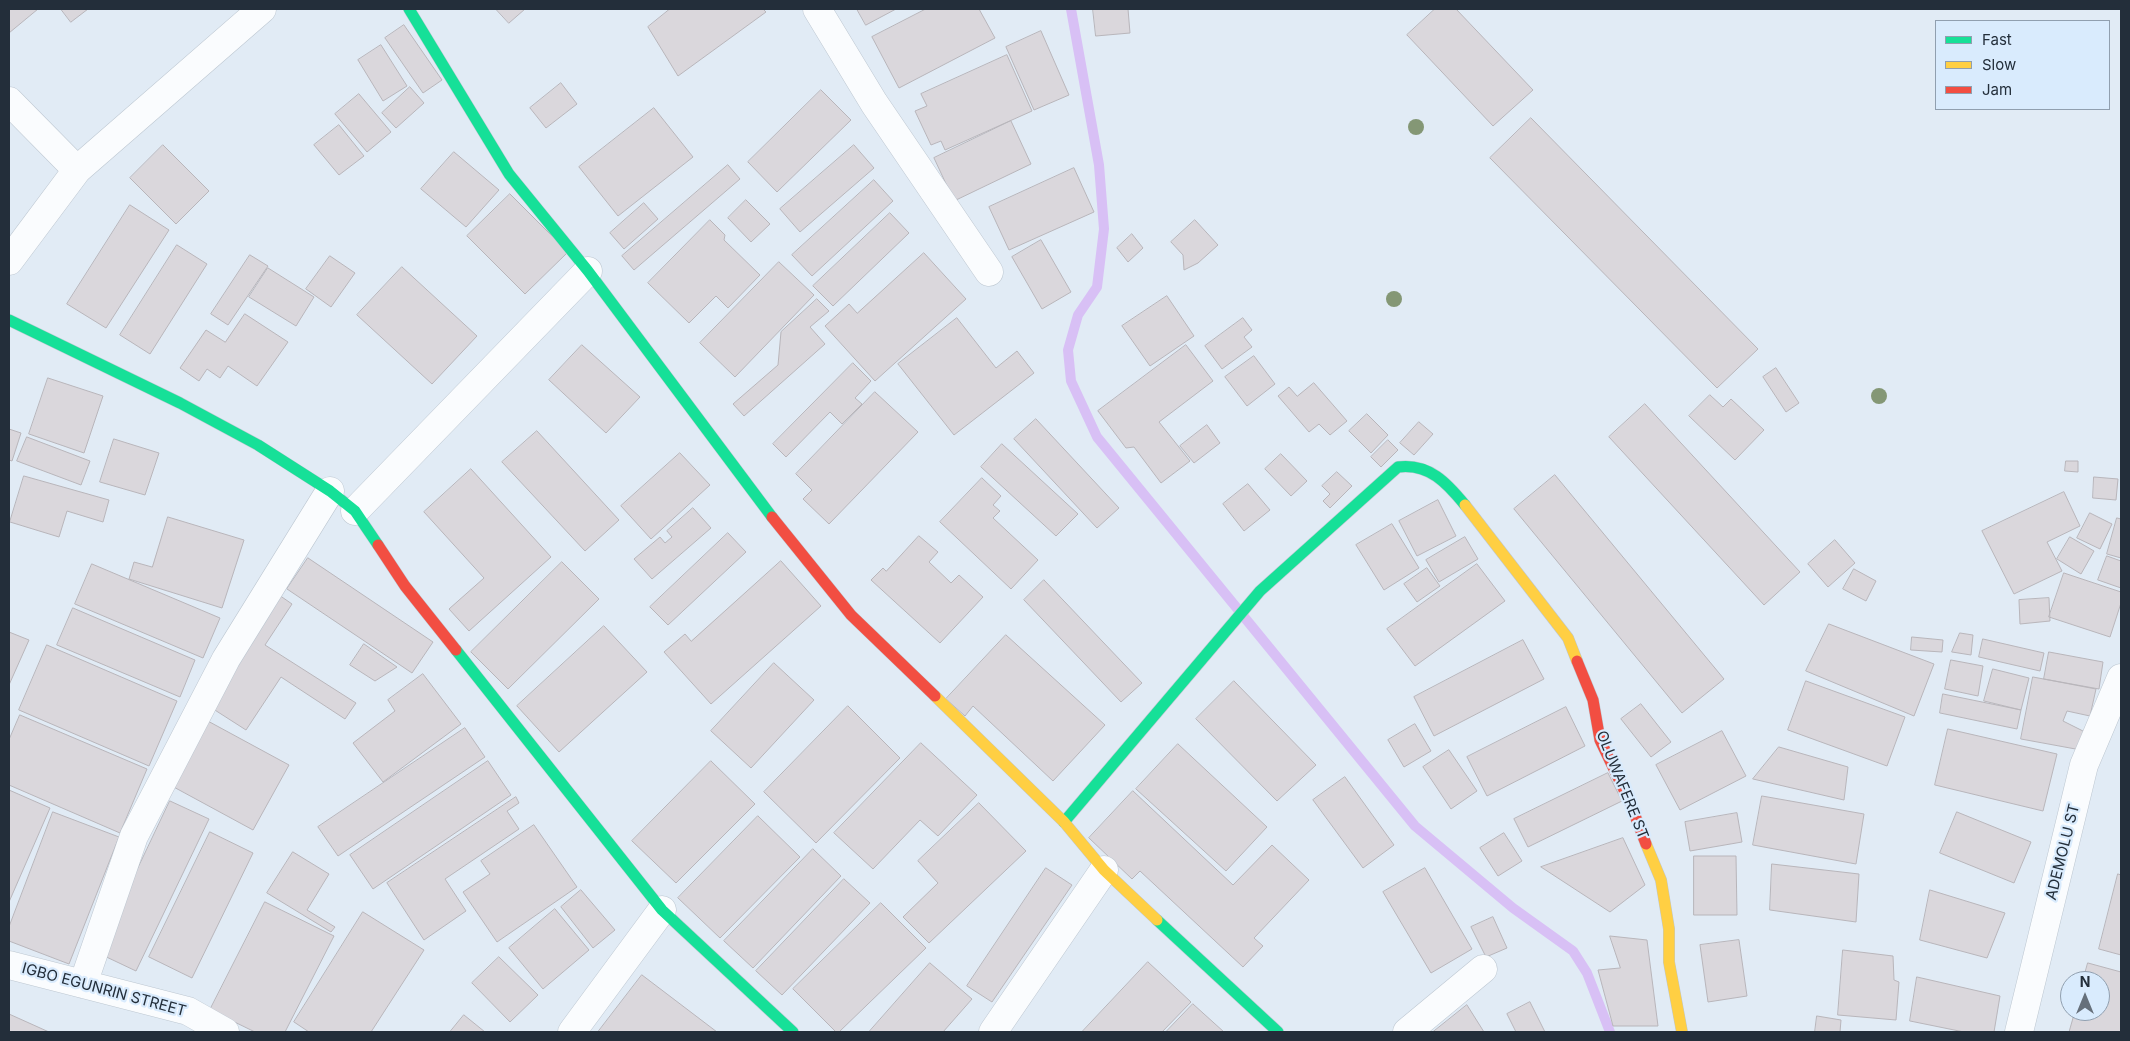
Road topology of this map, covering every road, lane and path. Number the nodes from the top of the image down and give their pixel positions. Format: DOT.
graph roads {
  1 [pos="262,9"];
  2 [pos="409,9"];
  3 [pos="817,9"];
  4 [pos="9,101"];
  5 [pos="77,170"];
  6 [pos="9,261"];
  7 [pos="588,271"];
  8 [pos="989,272"];
  9 [pos="9,320"];
  10 [pos="330,491"];
  11 [pos="355,511"];
  12 [pos="2121,678"];
  13 [pos="1064,822"];
  14 [pos="1104,870"];
  15 [pos="662,910"];
  16 [pos="9,965"];
  17 [pos="1483,970"];
  18 [pos="83,984"];
  19 [pos="183,1022"];
  20 [pos="225,1032"];
  21 [pos="572,1032"];
  22 [pos="793,1032"];
  23 [pos="993,1032"];
  24 [pos="1278,1032"];
  25 [pos="1407,1032"];
  26 [pos="1682,1032"];
  27 [pos="2019,1032"];
  1 -- 5 [label="street"];
  2 -- 7 [label="street"];
  3 -- 8 [label="street"];
  4 -- 5 [label="street"];
  5 -- 6 [label="street"];
  7 -- 11 [label="street"];
  7 -- 13 [label="street"];
  9 -- 10 [label="street"];
  10 -- 11 [label="street"];
  10 -- 18 [label="street"];
  11 -- 15 [label="street"];
  12 -- 27 [label="street, ADEMOLU ST"];
  13 -- 14 [label="street"];
  13 -- 26 [label="street, OLUWAFERE ST"];
  14 -- 23 [label="street"];
  14 -- 24 [label="street"];
  15 -- 21 [label="street"];
  15 -- 22 [label="street"];
  16 -- 18 [label="street, IGBO EGUNRIN STREET"];
  17 -- 25 [label="street"];
  18 -- 19 [label="street, IGBO EGUNRIN STREET"];
  19 -- 20 [label="street, IGBO EGUNRIN STREET"];
}
